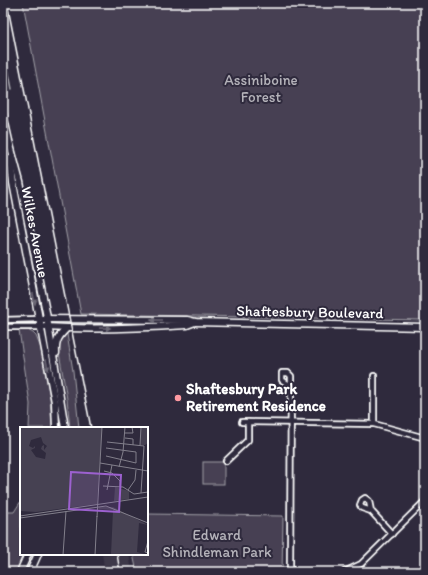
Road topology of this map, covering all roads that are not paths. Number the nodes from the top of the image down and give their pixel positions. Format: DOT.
graph roads {
  1 [pos="3,114"];
  2 [pos="8,141"];
  3 [pos="39,319"];
  4 [pos="47,319"];
  5 [pos="3,320"];
  6 [pos="195,322"];
  7 [pos="425,326"];
  8 [pos="3,327"];
  9 [pos="40,327"];
  10 [pos="48,327"];
  11 [pos="66,328"];
  12 [pos="374,376"];
  13 [pos="58,378"];
  14 [pos="291,386"];
  15 [pos="242,422"];
  16 [pos="248,422"];
  17 [pos="291,423"];
  18 [pos="374,424"];
  19 [pos="56,427"];
  20 [pos="65,427"];
  21 [pos="425,438"];
  22 [pos="226,461"];
  23 [pos="425,501"];
  24 [pos="371,511"];
  25 [pos="392,534"];
  26 [pos="28,555"];
  27 [pos="38,555"];
  28 [pos="20,572"];
  29 [pos="30,572"];
  30 [pos="290,572"];
  31 [pos="344,572"];
  1 -- 2 [label="main road, Wilkes Avenue"];
  2 -- 3 [label="main road, Wilkes Avenue, one-way"];
  2 -- 4 [label="main road, Wilkes Avenue"];
  3 -- 4 [label="main road, Shaftesbury Boulevard"];
  3 -- 5 [label="street"];
  3 -- 9 [label="main road, Wilkes Avenue"];
  6 -- 4 [label="main road, Shaftesbury Boulevard, one-way"];
  4 -- 10 [label="main road, Wilkes Avenue"];
  6 -- 7 [label="main road, Shaftesbury Boulevard"];
  11 -- 6 [label="main road, Shaftesbury Boulevard, one-way"];
  8 -- 9 [label="street"];
  9 -- 10 [label="main road, Shaftesbury Boulevard"];
  9 -- 19 [label="main road, Wilkes Avenue, one-way"];
  10 -- 11 [label="main road, Shaftesbury Boulevard"];
  10 -- 13 [label="main road, Wilkes Avenue"];
  11 -- 13 [label="main road"];
  12 -- 18 [label="street"];
  13 -- 20 [label="main road"];
  14 -- 17 [label="street"];
  15 -- 16 [label="street"];
  16 -- 17 [label="street"];
  16 -- 22 [label="street"];
  17 -- 18 [label="street"];
  17 -- 30 [label="street"];
  18 -- 21 [label="street"];
  23 -- 25 [label="street"];
  24 -- 25 [label="street"];
  25 -- 31 [label="street"];
  26 -- 28 [label="main road"];
  27 -- 29 [label="main road"];
}
